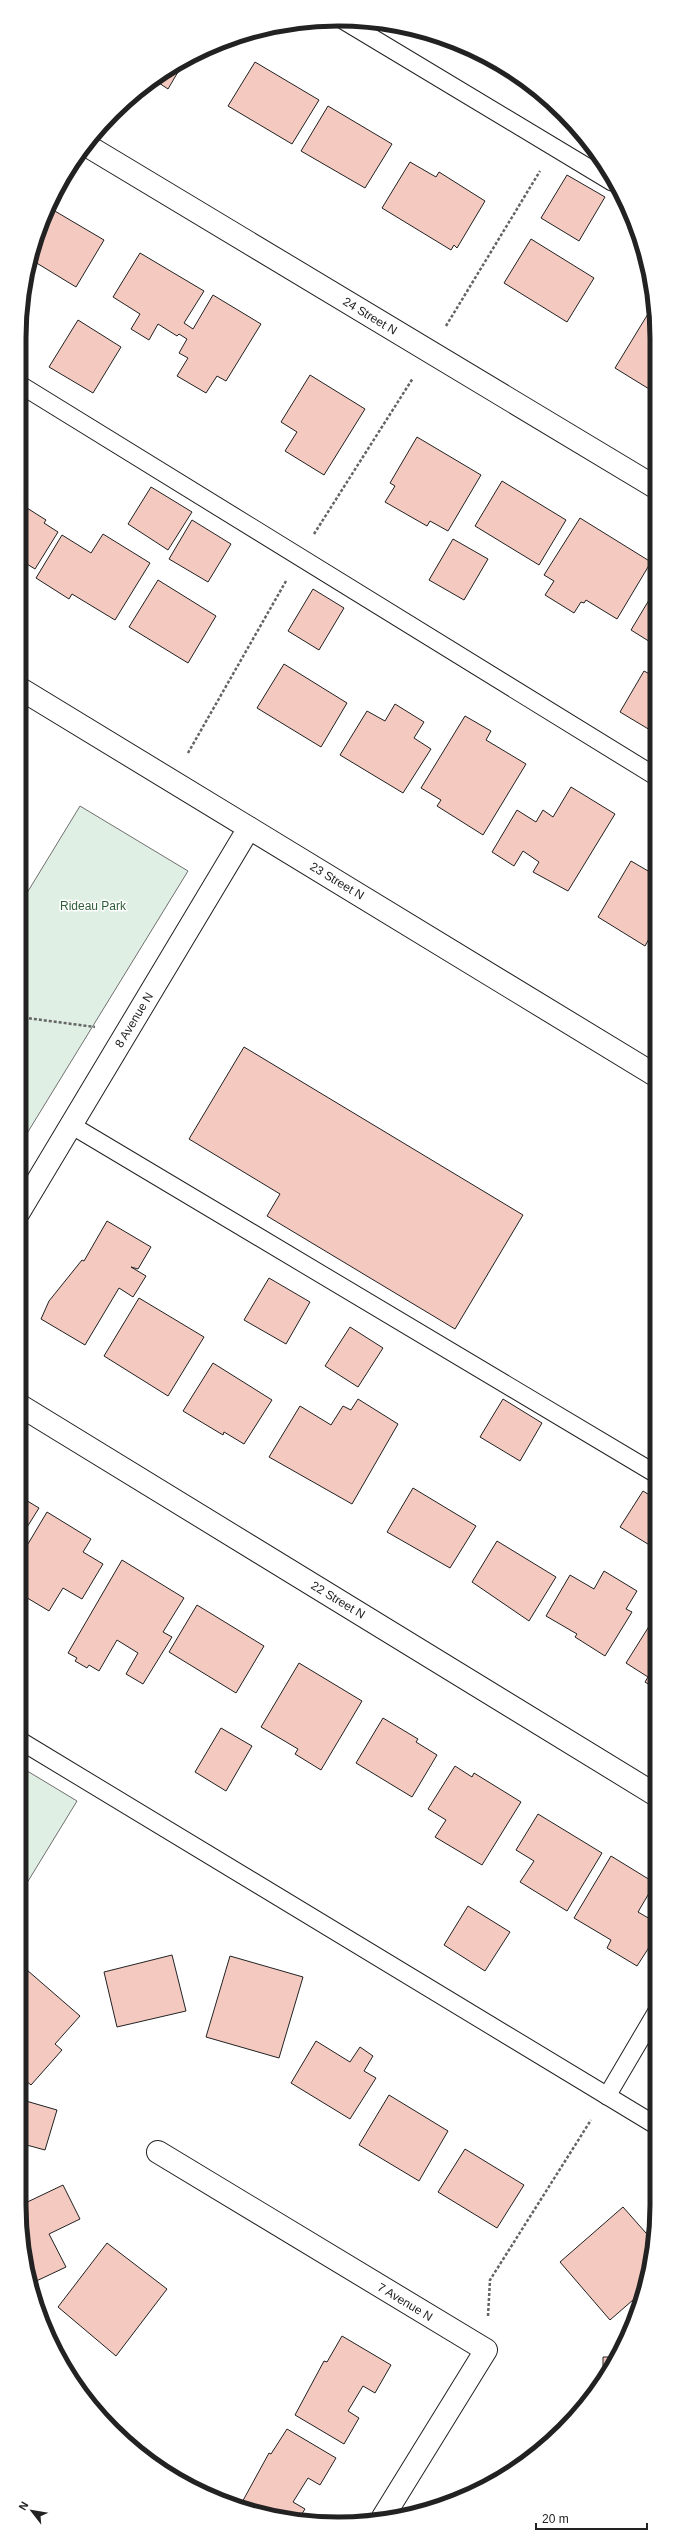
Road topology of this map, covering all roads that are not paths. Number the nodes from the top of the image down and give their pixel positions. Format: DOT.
graph roads {
  1 [pos="354,27"];
  2 [pos="90,148"];
  3 [pos="605,178"];
  4 [pos="26,388"];
  5 [pos="650,484"];
  6 [pos="26,692"];
  7 [pos="650,773"];
  8 [pos="249,828"];
  9 [pos="650,1072"];
  10 [pos="71,1125"];
  11 [pos="26,1200"];
  12 [pos="26,1409"];
  13 [pos="650,1470"];
  14 [pos="26,1744"];
  15 [pos="650,1791"];
  16 [pos="650,2023"];
  17 [pos="607,2096"];
  18 [pos="650,2122"];
  19 [pos="158,2152"];
  20 [pos="385,2513"];
  1 -- 3 [label="lane"];
  2 -- 5 [label="street, 24 Street N"];
  4 -- 7 [label="lane"];
  6 -- 8 [label="street, 23 Street N"];
  8 -- 9 [label="street, 23 Street N"];
  8 -- 10 [label="street, 8 Avenue N"];
  10 -- 11 [label="street, 8 Avenue N"];
  10 -- 13 [label="lane"];
  12 -- 15 [label="street, 22 Street N"];
  14 -- 17 [label="lane"];
  16 -- 17 [label="lane"];
  17 -- 18 [label="lane"];
  19 -- 20 [label="street, 7 Avenue N"];
}
